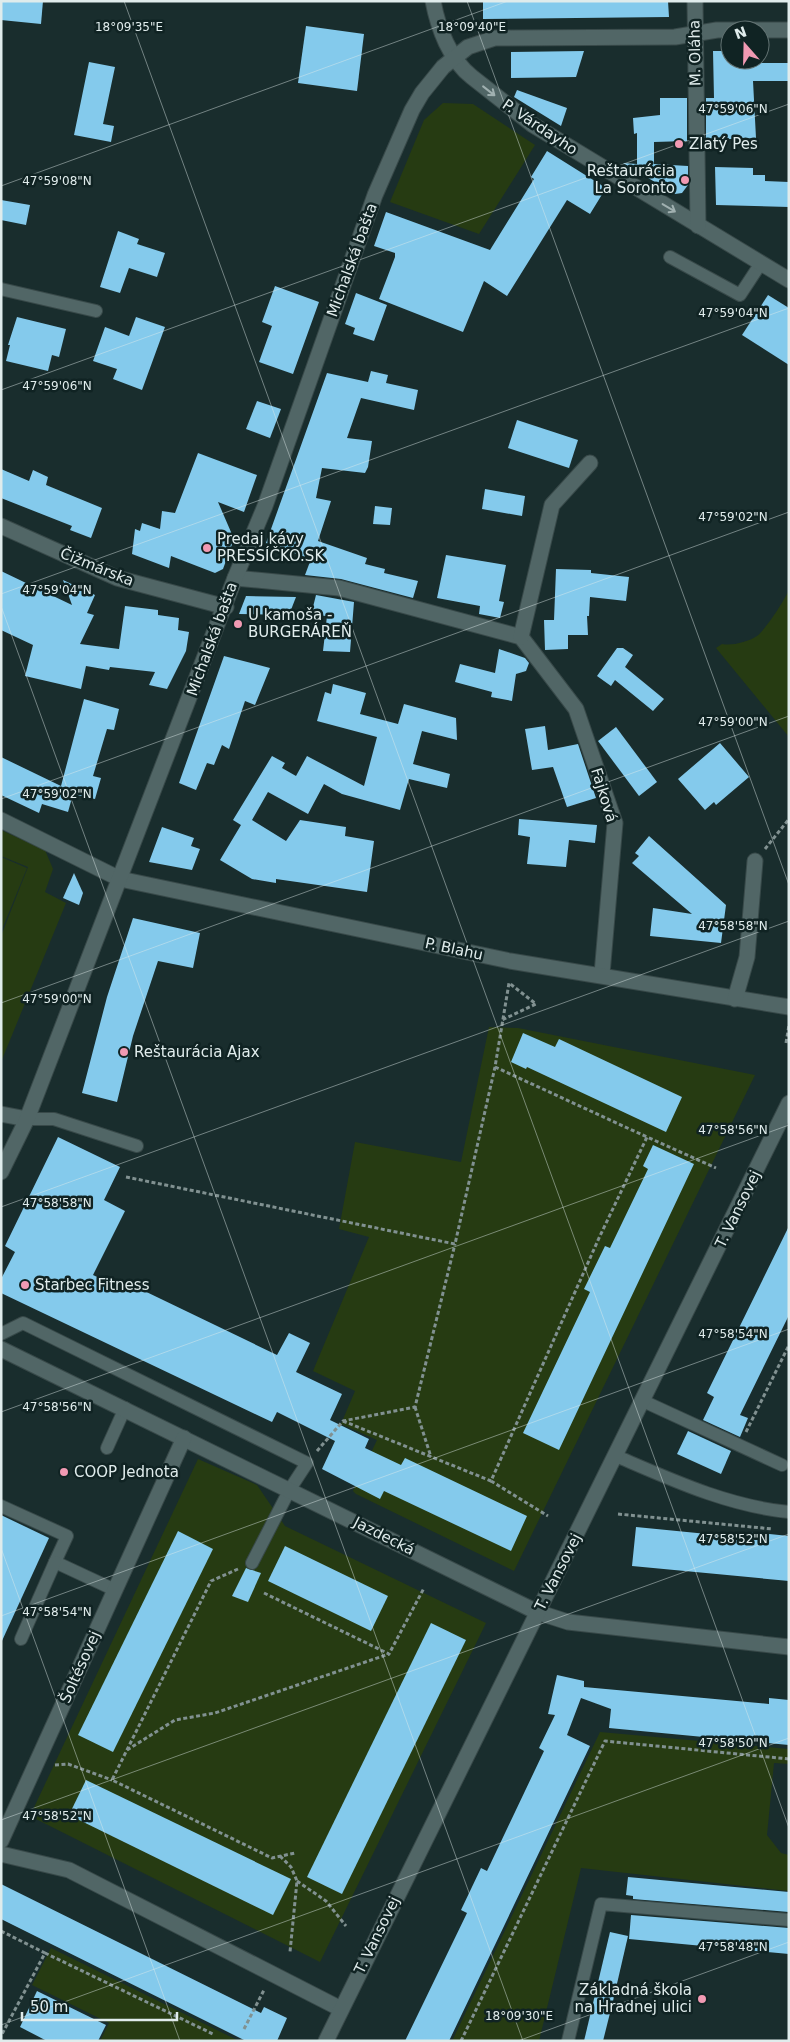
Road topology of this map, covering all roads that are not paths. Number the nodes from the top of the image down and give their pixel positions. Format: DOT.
graph roads {
  1 [pos="433,1"];
  2 [pos="695,1"];
  3 [pos="789,30"];
  4 [pos="695,34"];
  5 [pos="454,58"];
  6 [pos="698,226"];
  7 [pos="670,257"];
  8 [pos="761,263"];
  9 [pos="789,280"];
  10 [pos="1,289"];
  11 [pos="96,311"];
  12 [pos="590,463"];
  13 [pos="1,526"];
  14 [pos="235,578"];
  15 [pos="226,607"];
  16 [pos="521,637"];
  17 [pos="1,820"];
  18 [pos="755,861"];
  19 [pos="120,879"];
  20 [pos="602,974"];
  21 [pos="735,999"];
  22 [pos="789,1007"];
  23 [pos="789,1103"];
  24 [pos="1,1114"];
  25 [pos="27,1120"];
  26 [pos="137,1146"];
  27 [pos="1,1172"];
  28 [pos="1,1334"];
  29 [pos="1,1349"];
  30 [pos="643,1401"];
  31 [pos="125,1408"];
  32 [pos="184,1438"];
  33 [pos="107,1448"];
  34 [pos="616,1456"];
  35 [pos="782,1465"];
  36 [pos="290,1489"];
  37 [pos="1,1506"];
  38 [pos="789,1512"];
  39 [pos="55,1562"];
  40 [pos="252,1563"];
  41 [pos="115,1590"];
  42 [pos="537,1612"];
  43 [pos="21,1639"];
  44 [pos="789,1647"];
  45 [pos="1,1841"];
  46 [pos="1,1854"];
  47 [pos="789,1920"];
  48 [pos="341,2009"];
  49 [pos="330,2039"];
  50 [pos="568,2041"];
  1 -- 5 [label="street"];
  2 -- 4 [label="street, M. Oláha"];
  3 -- 4 [label="street, Michalská bašta"];
  4 -- 5 [label="street, Michalská bašta"];
  4 -- 6 [label="street, M. Oláha"];
  5 -- 6 [label="street, P. Várdayho, one-way"];
  5 -- 14 [label="street, Michalská bašta"];
  6 -- 8 [label="street, P. Várdayho"];
  7 -- 8 [label="lane"];
  8 -- 9 [label="street, P. Várdayho"];
  10 -- 11 [label="lane"];
  12 -- 16 [label="street"];
  13 -- 15 [label="street, Čižmárska"];
  14 -- 15 [label="street, Michalská bašta"];
  14 -- 16 [label="street"];
  15 -- 19 [label="street, Michalská bašta"];
  16 -- 20 [label="street, Fajková"];
  17 -- 19 [label="street, P. Blahu"];
  18 -- 21 [label="street"];
  19 -- 20 [label="street, P. Blahu"];
  19 -- 25 [label="street, Michalská bašta"];
  20 -- 21 [label="street, P. Blahu"];
  21 -- 22 [label="street, P. Blahu"];
  23 -- 30 [label="street, T. Vansovej"];
  24 -- 25 [label="street"];
  25 -- 26 [label="lane"];
  25 -- 27 [label="street, Michalská bašta"];
  28 -- 36 [label="lane"];
  29 -- 31 [label="street, Jazdecká"];
  30 -- 34 [label="street, T. Vansovej"];
  30 -- 35 [label="lane"];
  31 -- 32 [label="street, Jazdecká"];
  31 -- 33 [label="lane"];
  32 -- 36 [label="street, Jazdecká"];
  32 -- 41 [label="street, Šoltésovej"];
  34 -- 38 [label="lane"];
  34 -- 42 [label="street, T. Vansovej"];
  36 -- 40 [label="lane"];
  36 -- 42 [label="street, Jazdecká"];
  37 -- 39 [label="lane"];
  39 -- 41 [label="lane"];
  39 -- 43 [label="lane"];
  41 -- 45 [label="street, Šoltésovej"];
  42 -- 44 [label="street, Jazdecká"];
  42 -- 48 [label="street, T. Vansovej"];
  46 -- 48 [label="street"];
  47 -- 50 [label="lane"];
  48 -- 49 [label="street, T. Vansovej"];
}
